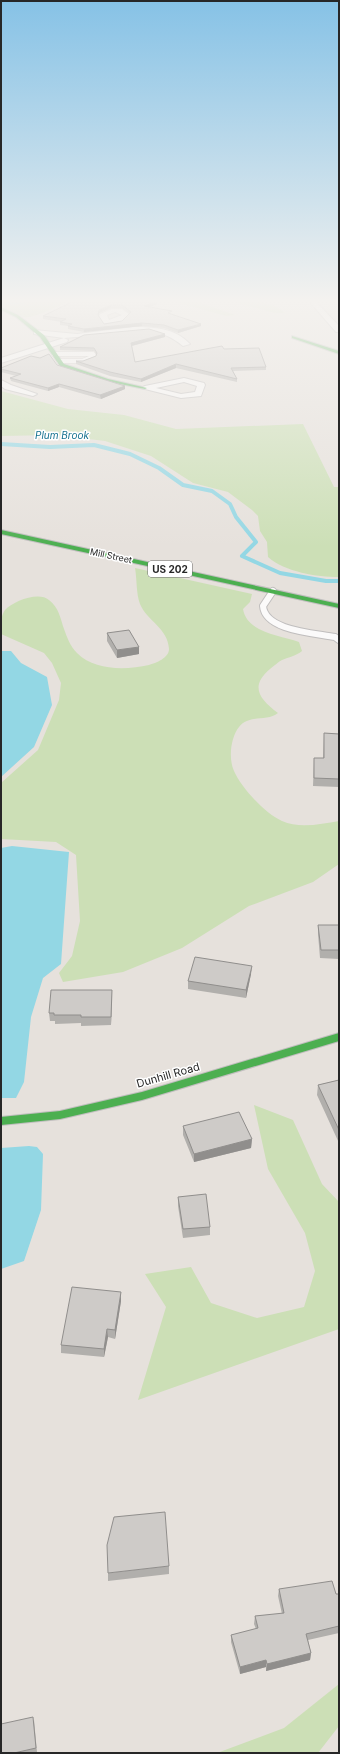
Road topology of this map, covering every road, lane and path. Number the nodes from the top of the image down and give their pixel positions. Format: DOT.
graph roads {
  1 [pos="4,384"];
  2 [pos="125,384"];
  3 [pos="165,384"];
  4 [pos="198,384"];
  5 [pos="145,388"];
  6 [pos="33,394"];
  7 [pos="1,532"];
  8 [pos="272,591"];
  9 [pos="339,606"];
  10 [pos="339,640"];
  11 [pos="339,1037"];
  12 [pos="1,1121"];
  1 -- 6 [label="street"];
  2 -- 5 [label="street"];
  3 -- 5 [label="street"];
  4 -- 5 [label="street"];
  7 -- 8 [label="street, Mill Street / US 202"];
  8 -- 9 [label="street, Mill Street / US 202"];
  8 -- 10 [label="lane"];
  11 -- 12 [label="street, Dunhill Road"];
}
